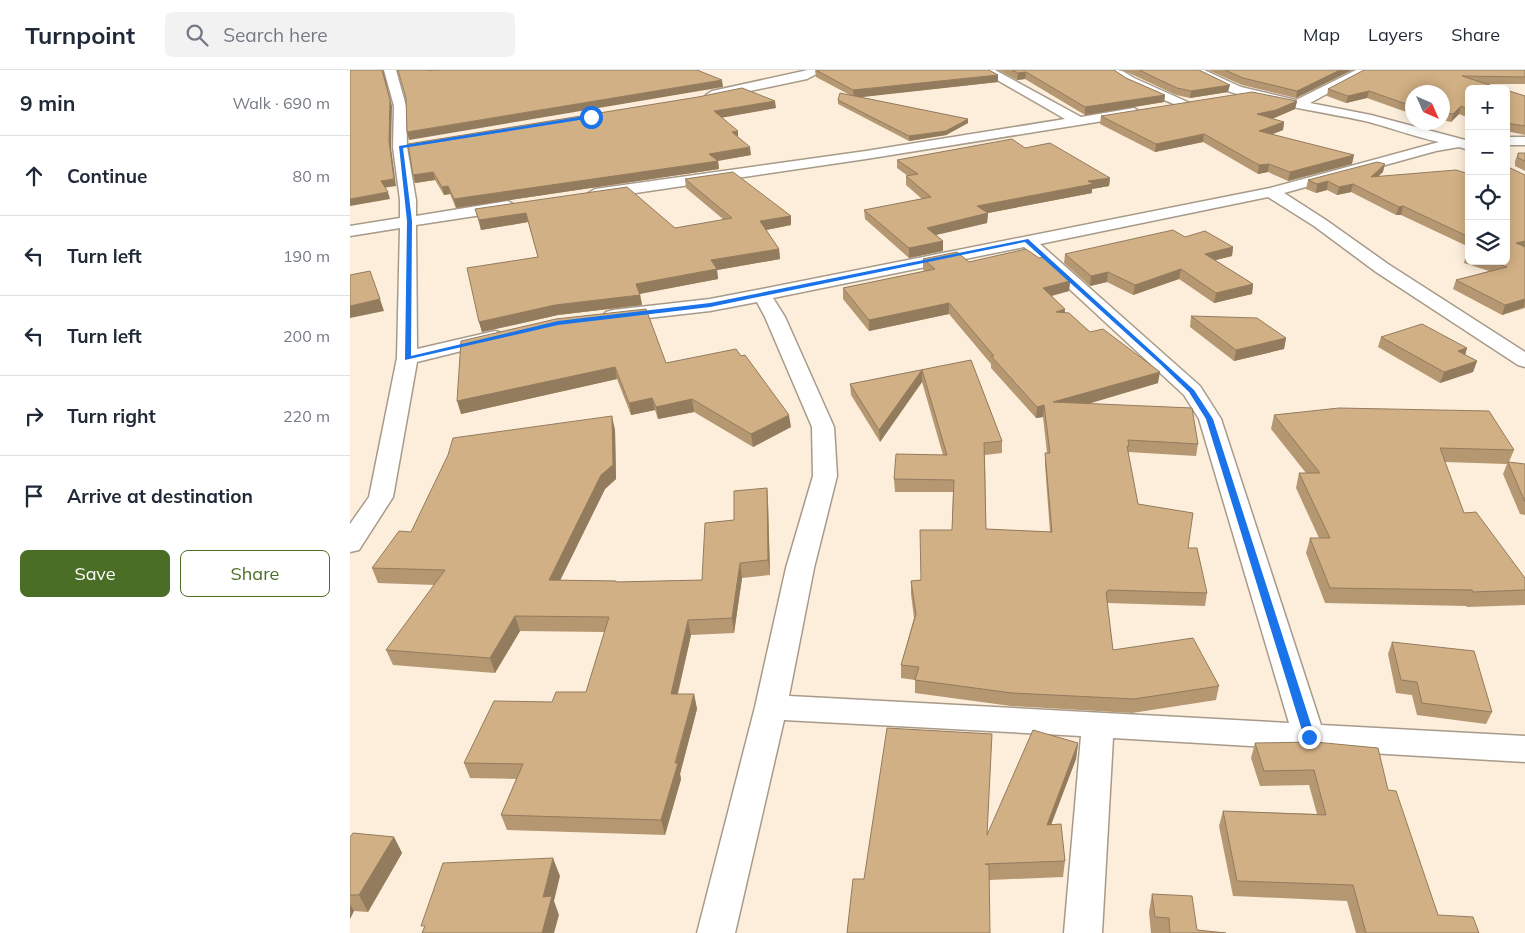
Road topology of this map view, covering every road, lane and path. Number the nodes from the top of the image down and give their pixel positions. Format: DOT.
graph roads {
  1 [pos="390,70"];
  2 [pos="818,70"];
  3 [pos="986,70"];
  4 [pos="1113,70"];
  5 [pos="1195,70"];
  6 [pos="1365,70"];
  7 [pos="1250,94"];
  8 [pos="699,98"];
  9 [pos="1223,98"];
  10 [pos="1204,101"];
  11 [pos="1186,104"];
  12 [pos="1297,104"];
  13 [pos="1077,120"];
  14 [pos="1510,141"];
  15 [pos="1525,141"];
  16 [pos="1465,143"];
  17 [pos="1465,143"];
  18 [pos="1271,192"];
  19 [pos="585,195"];
  20 [pos="526,204"];
  21 [pos="410,221"];
  22 [pos="350,231"];
  23 [pos="1026,240"];
  24 [pos="762,295"];
  25 [pos="595,318"];
  26 [pos="514,332"];
  27 [pos="407,358"];
  28 [pos="1525,361"];
  29 [pos="350,544"];
  30 [pos="771,707"];
  31 [pos="1098,725"];
  32 [pos="1309,737"];
  33 [pos="1525,749"];
  34 [pos="716,933"];
  35 [pos="1083,933"];
  1 -- 21 [label="street"];
  2 -- 8 [label="street"];
  3 -- 13 [label="street"];
  4 -- 11 [label="street"];
  5 -- 7 [label="street"];
  6 -- 12 [label="street"];
  7 -- 9 [label="street"];
  7 -- 12 [label="street"];
  10 -- 11 [label="street"];
  11 -- 13 [label="street"];
  12 -- 16 [label="street"];
  13 -- 19 [label="street"];
  14 -- 15 [label="street"];
  17 -- 18 [label="street"];
  18 -- 23 [label="street"];
  18 -- 28 [label="street"];
  20 -- 21 [label="street"];
  21 -- 22 [label="street"];
  21 -- 27 [label="street"];
  23 -- 24 [label="street"];
  23 -- 32 [label="street"];
  24 -- 25 [label="street"];
  24 -- 30 [label="street"];
  26 -- 27 [label="street"];
  27 -- 29 [label="street"];
  30 -- 31 [label="street"];
  30 -- 34 [label="street"];
  31 -- 32 [label="street"];
  31 -- 35 [label="street"];
  32 -- 33 [label="street"];
}
